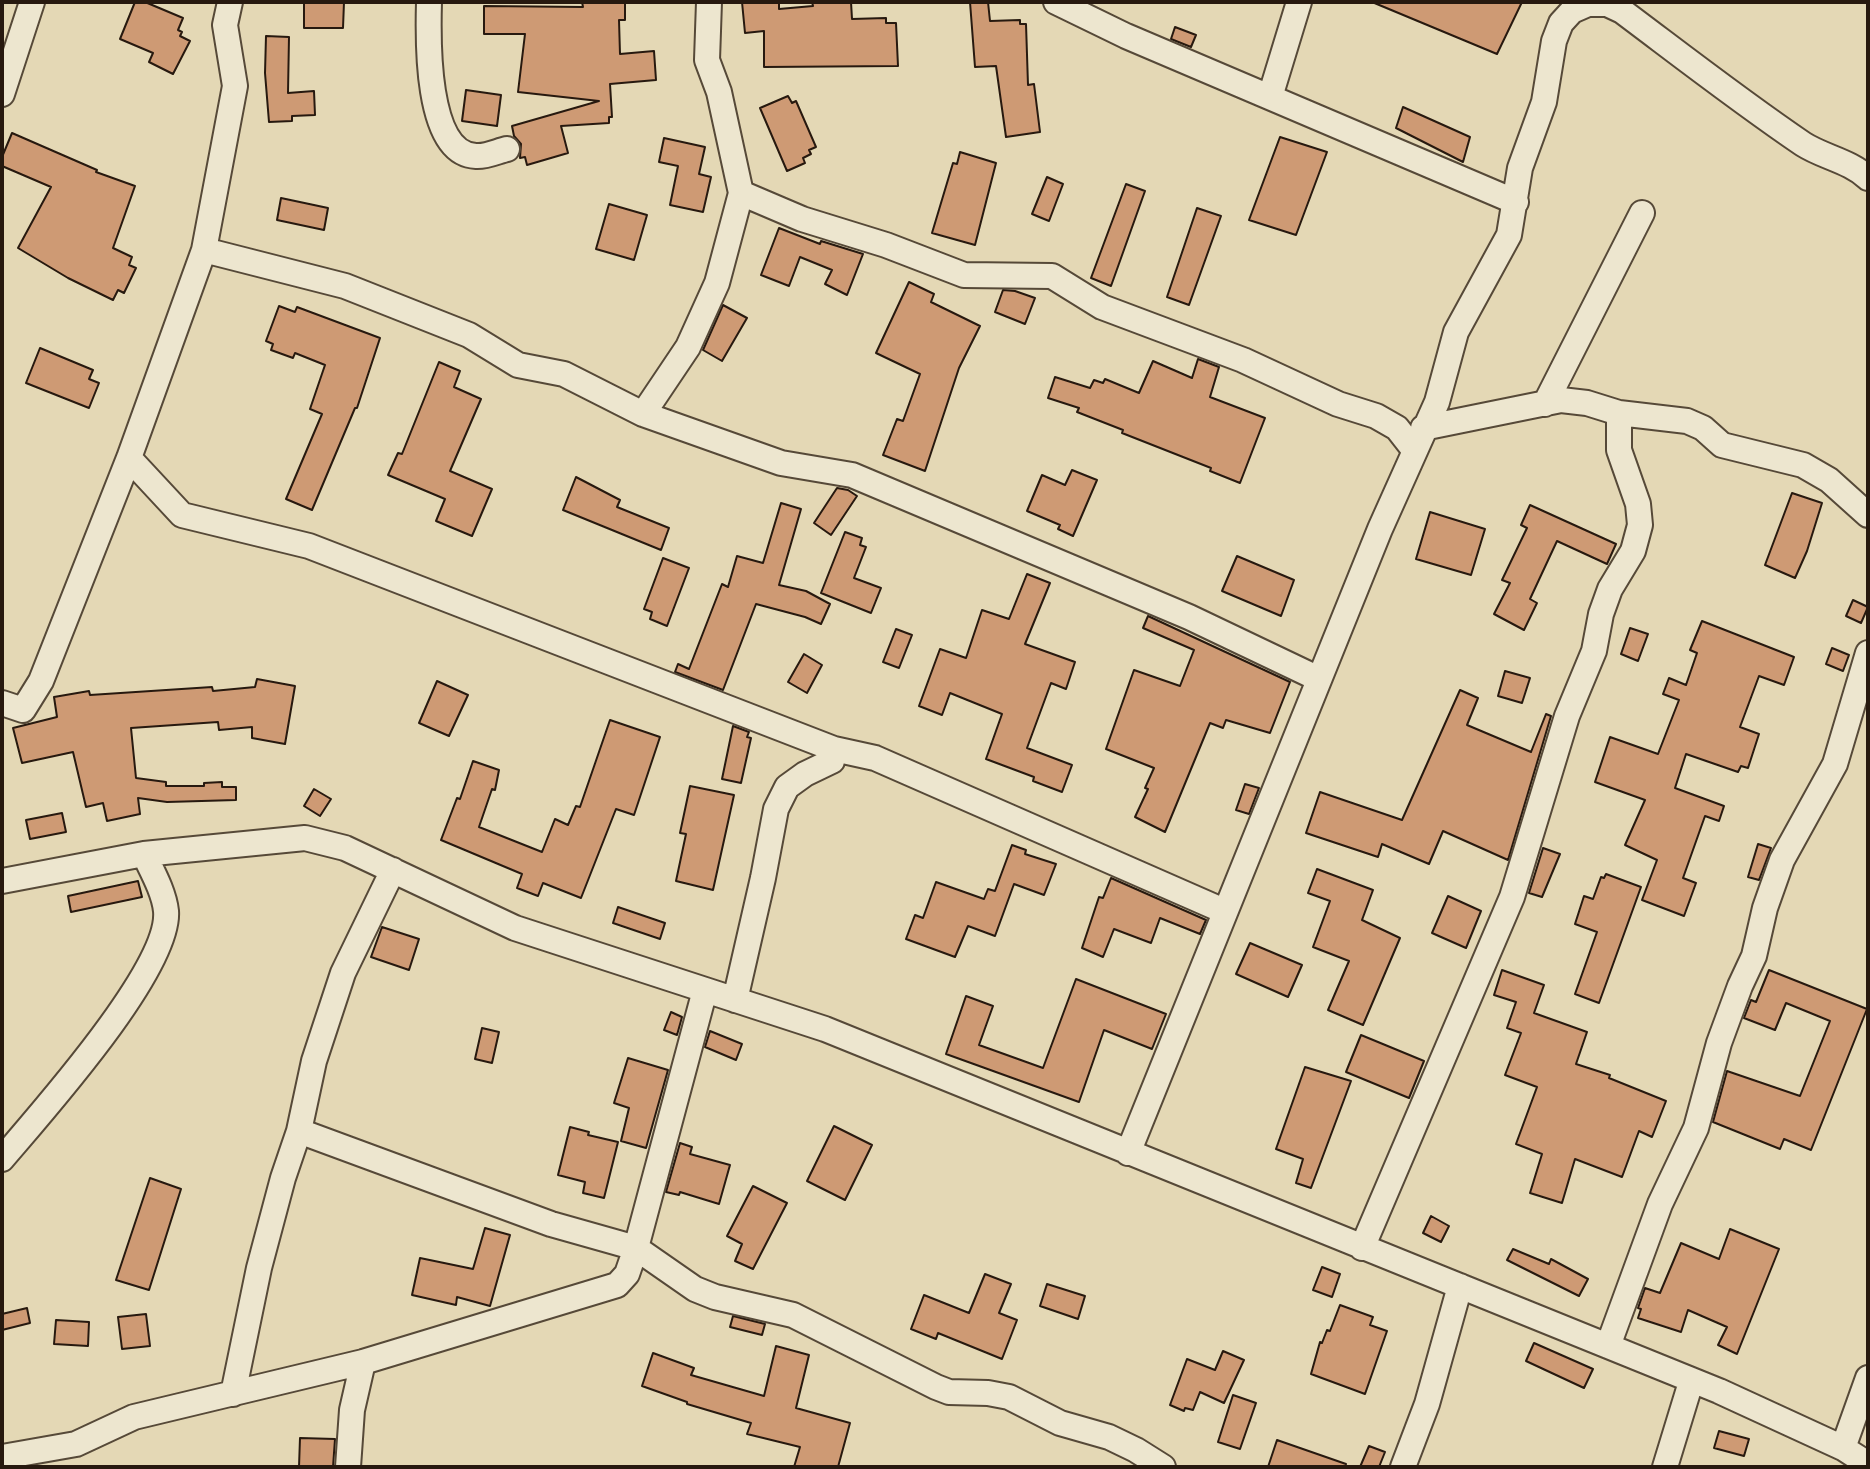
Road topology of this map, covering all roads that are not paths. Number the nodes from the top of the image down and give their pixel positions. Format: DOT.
graph roads {
  1 [pos="32,2"];
  2 [pos="230,2"];
  3 [pos="429,2"];
  4 [pos="709,2"];
  5 [pos="1056,2"];
  6 [pos="1299,2"];
  7 [pos="2,94"];
  8 [pos="1270,97"];
  9 [pos="507,149"];
  10 [pos="1868,178"];
  11 [pos="741,193"];
  12 [pos="1516,202"];
  13 [pos="1642,213"];
  14 [pos="204,250"];
  15 [pos="1545,404"];
  16 [pos="1619,413"];
  17 [pos="643,414"];
  18 [pos="1423,428"];
  19 [pos="1415,451"];
  20 [pos="129,458"];
  21 [pos="1868,515"];
  22 [pos="1868,653"];
  23 [pos="1319,679"];
  24 [pos="2,703"];
  25 [pos="834,749"];
  26 [pos="144,854"];
  27 [pos="393,870"];
  28 [pos="2,881"];
  29 [pos="1224,911"];
  30 [pos="705,990"];
  31 [pos="735,1000"];
  32 [pos="299,1131"];
  33 [pos="1128,1153"];
  34 [pos="2,1159"];
  35 [pos="636,1248"];
  36 [pos="1362,1248"];
  37 [pos="1460,1286"];
  38 [pos="1608,1346"];
  39 [pos="363,1362"];
  40 [pos="1868,1378"];
  41 [pos="1691,1382"];
  42 [pos="233,1394"];
  43 [pos="1843,1448"];
  44 [pos="2,1457"];
  45 [pos="1868,1464"];
  46 [pos="348,1467"];
  47 [pos="1163,1467"];
  48 [pos="1403,1467"];
  49 [pos="1665,1467"];
  1 -- 7 [label="street"];
  2 -- 14 [label="street"];
  3 -- 9 [label="street"];
  4 -- 11 [label="street"];
  5 -- 8 [label="street"];
  6 -- 8 [label="street"];
  8 -- 12 [label="street"];
  10 -- 12 [label="street"];
  11 -- 17 [label="street"];
  11 -- 19 [label="street"];
  12 -- 18 [label="street"];
  13 -- 15 [label="street"];
  14 -- 17 [label="street"];
  14 -- 20 [label="street"];
  15 -- 16 [label="street"];
  15 -- 18 [label="street"];
  16 -- 21 [label="street"];
  16 -- 36 [label="street"];
  17 -- 23 [label="street"];
  18 -- 19 [label="street"];
  19 -- 23 [label="street"];
  20 -- 24 [label="street"];
  20 -- 25 [label="street"];
  22 -- 38 [label="street"];
  23 -- 29 [label="street"];
  25 -- 29 [label="street"];
  25 -- 31 [label="street"];
  26 -- 27 [label="street"];
  26 -- 28 [label="street"];
  26 -- 34 [label="street"];
  27 -- 30 [label="street"];
  27 -- 32 [label="street"];
  29 -- 33 [label="street"];
  30 -- 31 [label="street"];
  30 -- 35 [label="street"];
  31 -- 33 [label="street"];
  32 -- 35 [label="street"];
  32 -- 42 [label="street"];
  33 -- 36 [label="street"];
  35 -- 39 [label="street"];
  35 -- 47 [label="street"];
  36 -- 37 [label="street"];
  37 -- 38 [label="street"];
  37 -- 48 [label="street"];
  38 -- 41 [label="street"];
  39 -- 42 [label="street"];
  39 -- 46 [label="street"];
  40 -- 43 [label="street"];
  41 -- 43 [label="street"];
  41 -- 49 [label="street"];
  42 -- 44 [label="street"];
  43 -- 45 [label="street"];
}
